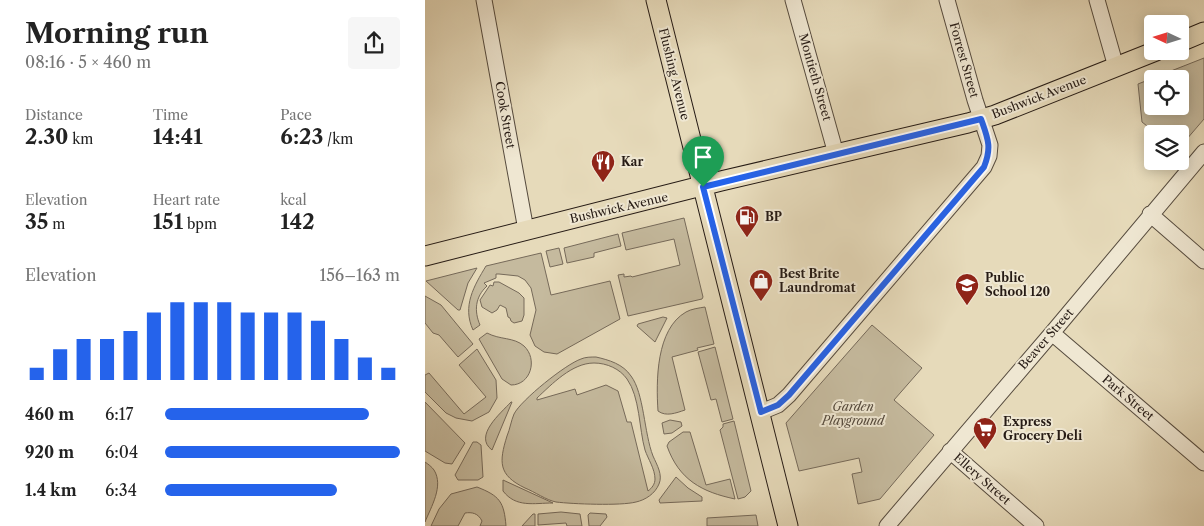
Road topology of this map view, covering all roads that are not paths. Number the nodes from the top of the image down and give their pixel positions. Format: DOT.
graph roads {
  1 [pos="484,0"];
  2 [pos="656,0"];
  3 [pos="793,0"];
  4 [pos="947,0"];
  5 [pos="1097,0"];
  6 [pos="1204,32"];
  7 [pos="1189,38"];
  8 [pos="1144,56"];
  9 [pos="1116,67"];
  10 [pos="981,119"];
  11 [pos="1204,152"];
  12 [pos="836,154"];
  13 [pos="703,187"];
  14 [pos="1151,214"];
  15 [pos="526,230"];
  16 [pos="425,256"];
  17 [pos="1204,261"];
  18 [pos="1052,334"];
  19 [pos="761,412"];
  20 [pos="950,451"];
  21 [pos="1204,463"];
  22 [pos="789,526"];
  23 [pos="887,526"];
  24 [pos="1036,526"];
  1 -- 15 [label="street, Cook Street"];
  2 -- 13 [label="main road, Flushing Avenue"];
  3 -- 12 [label="street, Montieth Street"];
  4 -- 10 [label="street, Forrest Street"];
  5 -- 9 [label="street"];
  6 -- 7 [label="main road"];
  8 -- 9 [label="main road, Bushwick Avenue"];
  9 -- 10 [label="main road, Bushwick Avenue"];
  10 -- 12 [label="main road, Bushwick Avenue"];
  10 -- 19 [label="street, Forrest Street"];
  11 -- 14 [label="street, Beaver Street"];
  12 -- 13 [label="main road, Bushwick Avenue"];
  13 -- 15 [label="main road, Bushwick Avenue"];
  13 -- 19 [label="main road, Flushing Avenue"];
  14 -- 17 [label="street"];
  14 -- 18 [label="street, Beaver Street"];
  15 -- 16 [label="main road, Bushwick Avenue"];
  18 -- 20 [label="street, Beaver Street"];
  18 -- 21 [label="street, Park Street"];
  19 -- 22 [label="main road, Flushing Avenue"];
  20 -- 23 [label="street, Beaver Street"];
  20 -- 24 [label="street, Ellery Street"];
}
